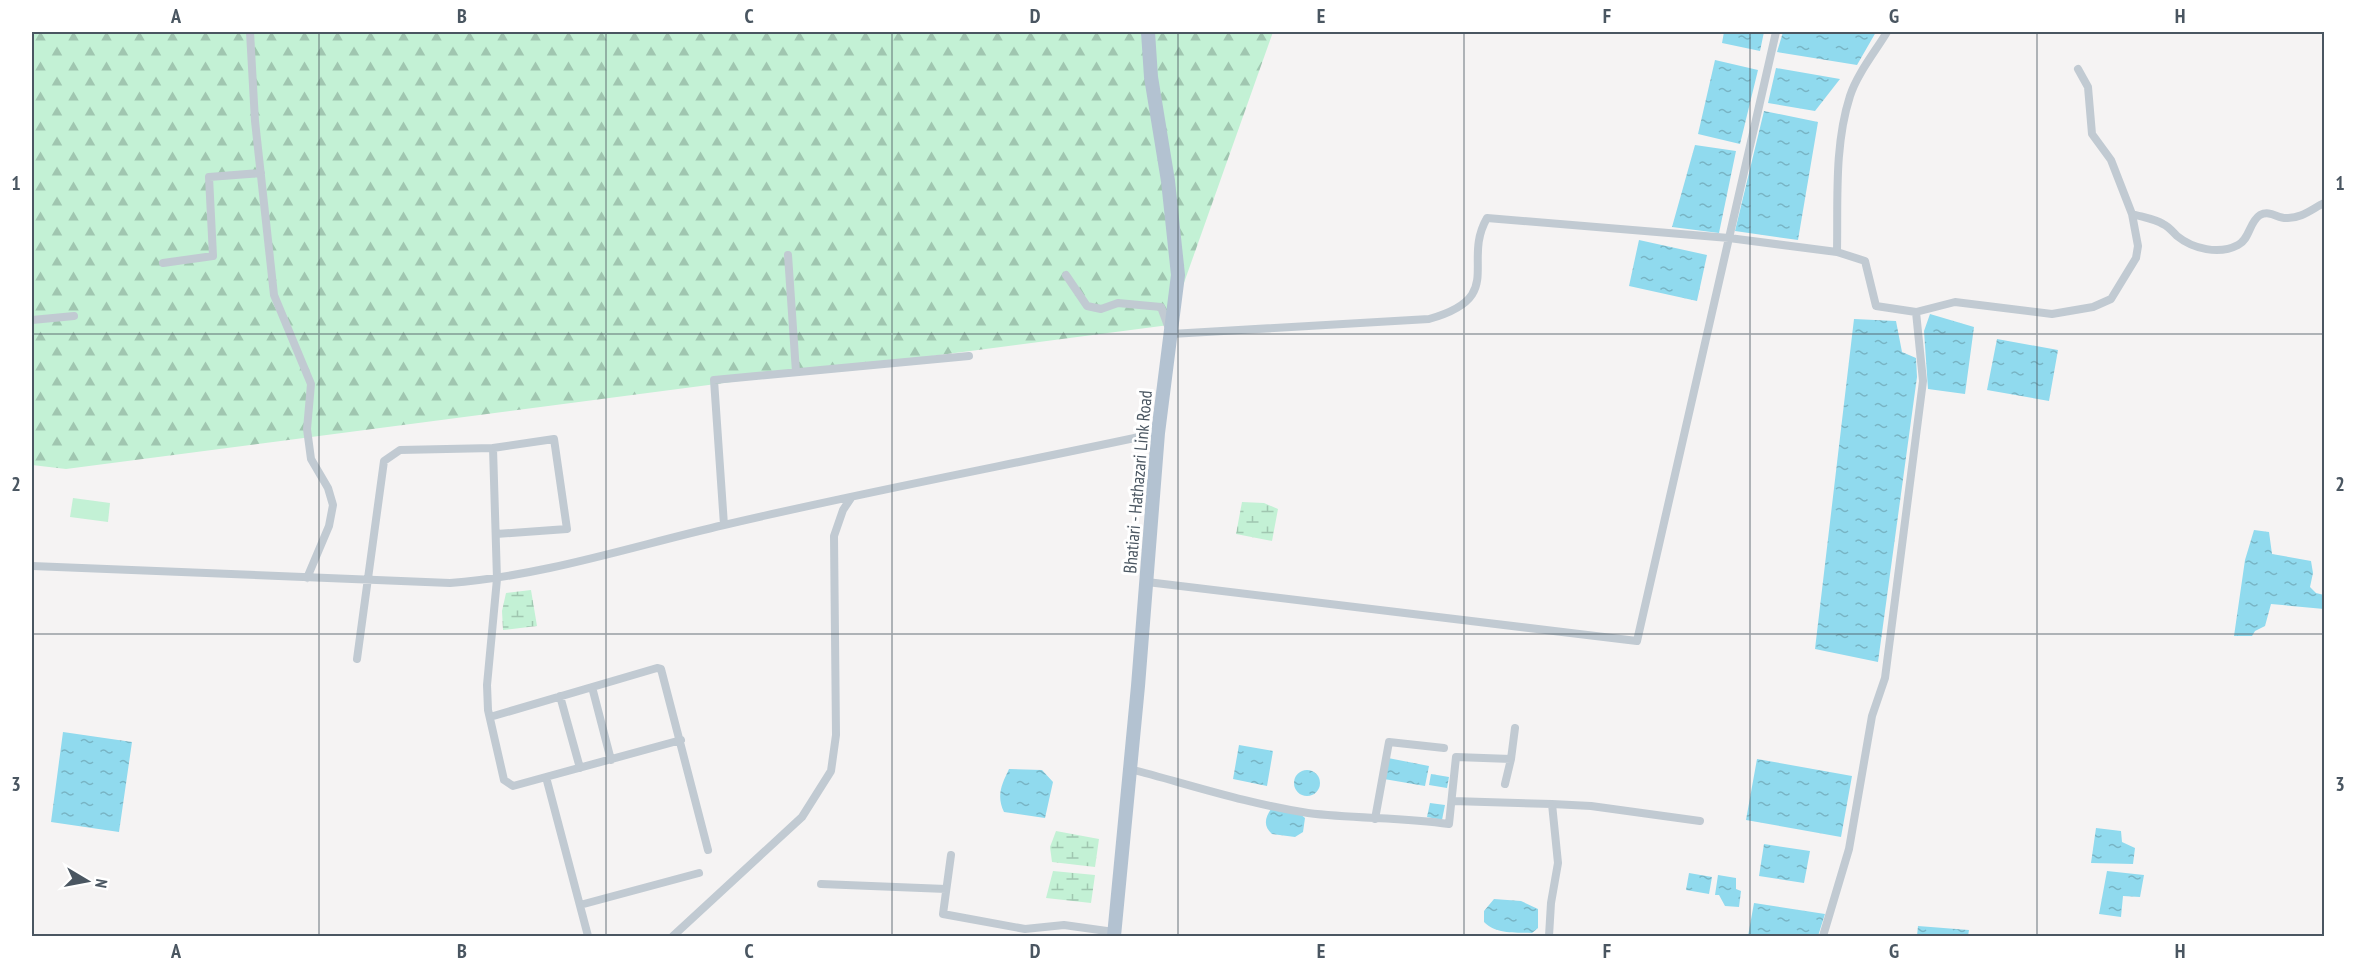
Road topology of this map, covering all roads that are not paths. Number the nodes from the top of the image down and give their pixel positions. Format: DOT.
graph roads {
  1 [pos="250,32"];
  2 [pos="1148,32"];
  3 [pos="1776,32"];
  4 [pos="1887,32"];
  5 [pos="2078,69"];
  6 [pos="261,173"];
  7 [pos="2325,202"];
  8 [pos="2132,214"];
  9 [pos="1729,238"];
  10 [pos="1837,252"];
  11 [pos="788,255"];
  12 [pos="163,263"];
  13 [pos="1066,275"];
  14 [pos="1916,312"];
  15 [pos="75,316"];
  16 [pos="32,320"];
  17 [pos="1171,334"];
  18 [pos="969,356"];
  19 [pos="796,372"];
  20 [pos="1158,433"];
  21 [pos="493,448"];
  22 [pos="851,498"];
  23 [pos="724,525"];
  24 [pos="496,534"];
  25 [pos="32,566"];
  26 [pos="307,578"];
  27 [pos="366,578"];
  28 [pos="497,579"];
  29 [pos="1147,582"];
  30 [pos="357,659"];
  31 [pos="592,687"];
  32 [pos="560,696"];
  33 [pos="490,717"];
  34 [pos="1515,728"];
  35 [pos="681,740"];
  36 [pos="1444,748"];
  37 [pos="1511,759"];
  38 [pos="611,760"];
  39 [pos="580,768"];
  40 [pos="1130,769"];
  41 [pos="546,777"];
  42 [pos="1506,784"];
  43 [pos="1452,801"];
  44 [pos="1552,804"];
  45 [pos="1375,819"];
  46 [pos="1700,821"];
  47 [pos="708,850"];
  48 [pos="951,855"];
  49 [pos="699,873"];
  50 [pos="820,884"];
  51 [pos="946,889"];
  52 [pos="580,905"];
  53 [pos="1114,934"];
  54 [pos="588,936"];
  55 [pos="673,936"];
  56 [pos="1549,936"];
  57 [pos="1823,936"];
  1 -- 6 [label="street"];
  2 -- 17 [label="main road, Bhatiari - Hathazari Link Road"];
  3 -- 9 [label="street"];
  4 -- 10 [label="street"];
  5 -- 8 [label="street"];
  6 -- 12 [label="street"];
  6 -- 26 [label="street"];
  7 -- 8 [label="street"];
  8 -- 14 [label="street"];
  9 -- 10 [label="street"];
  9 -- 17 [label="street"];
  9 -- 29 [label="street"];
  10 -- 14 [label="street"];
  11 -- 19 [label="street"];
  13 -- 17 [label="street"];
  14 -- 57 [label="street"];
  15 -- 16 [label="street"];
  17 -- 20 [label="main road, Bhatiari - Hathazari Link Road"];
  18 -- 19 [label="street"];
  19 -- 23 [label="street"];
  20 -- 22 [label="street"];
  20 -- 29 [label="main road, Bhatiari - Hathazari Link Road"];
  21 -- 24 [label="street"];
  21 -- 24 [label="street"];
  21 -- 27 [label="street"];
  22 -- 23 [label="street"];
  22 -- 55 [label="street"];
  23 -- 28 [label="street"];
  24 -- 28 [label="street"];
  25 -- 26 [label="street"];
  26 -- 27 [label="street"];
  27 -- 28 [label="street"];
  27 -- 30 [label="street"];
  28 -- 33 [label="street"];
  29 -- 40 [label="main road, Bhatiari - Hathazari Link Road"];
  31 -- 32 [label="street"];
  31 -- 35 [label="street"];
  31 -- 38 [label="street"];
  32 -- 33 [label="street"];
  32 -- 39 [label="street"];
  33 -- 41 [label="street"];
  34 -- 37 [label="street"];
  35 -- 38 [label="street"];
  35 -- 47 [label="street"];
  36 -- 45 [label="street"];
  37 -- 42 [label="street"];
  37 -- 43 [label="street"];
  38 -- 39 [label="street"];
  39 -- 41 [label="street"];
  40 -- 45 [label="street"];
  40 -- 53 [label="main road, Bhatiari - Hathazari Link Road"];
  41 -- 52 [label="street"];
  43 -- 44 [label="street"];
  43 -- 45 [label="street"];
  44 -- 46 [label="street"];
  44 -- 56 [label="street"];
  48 -- 51 [label="street"];
  49 -- 52 [label="street"];
  50 -- 51 [label="street"];
  51 -- 53 [label="street"];
  52 -- 54 [label="street"];
}
